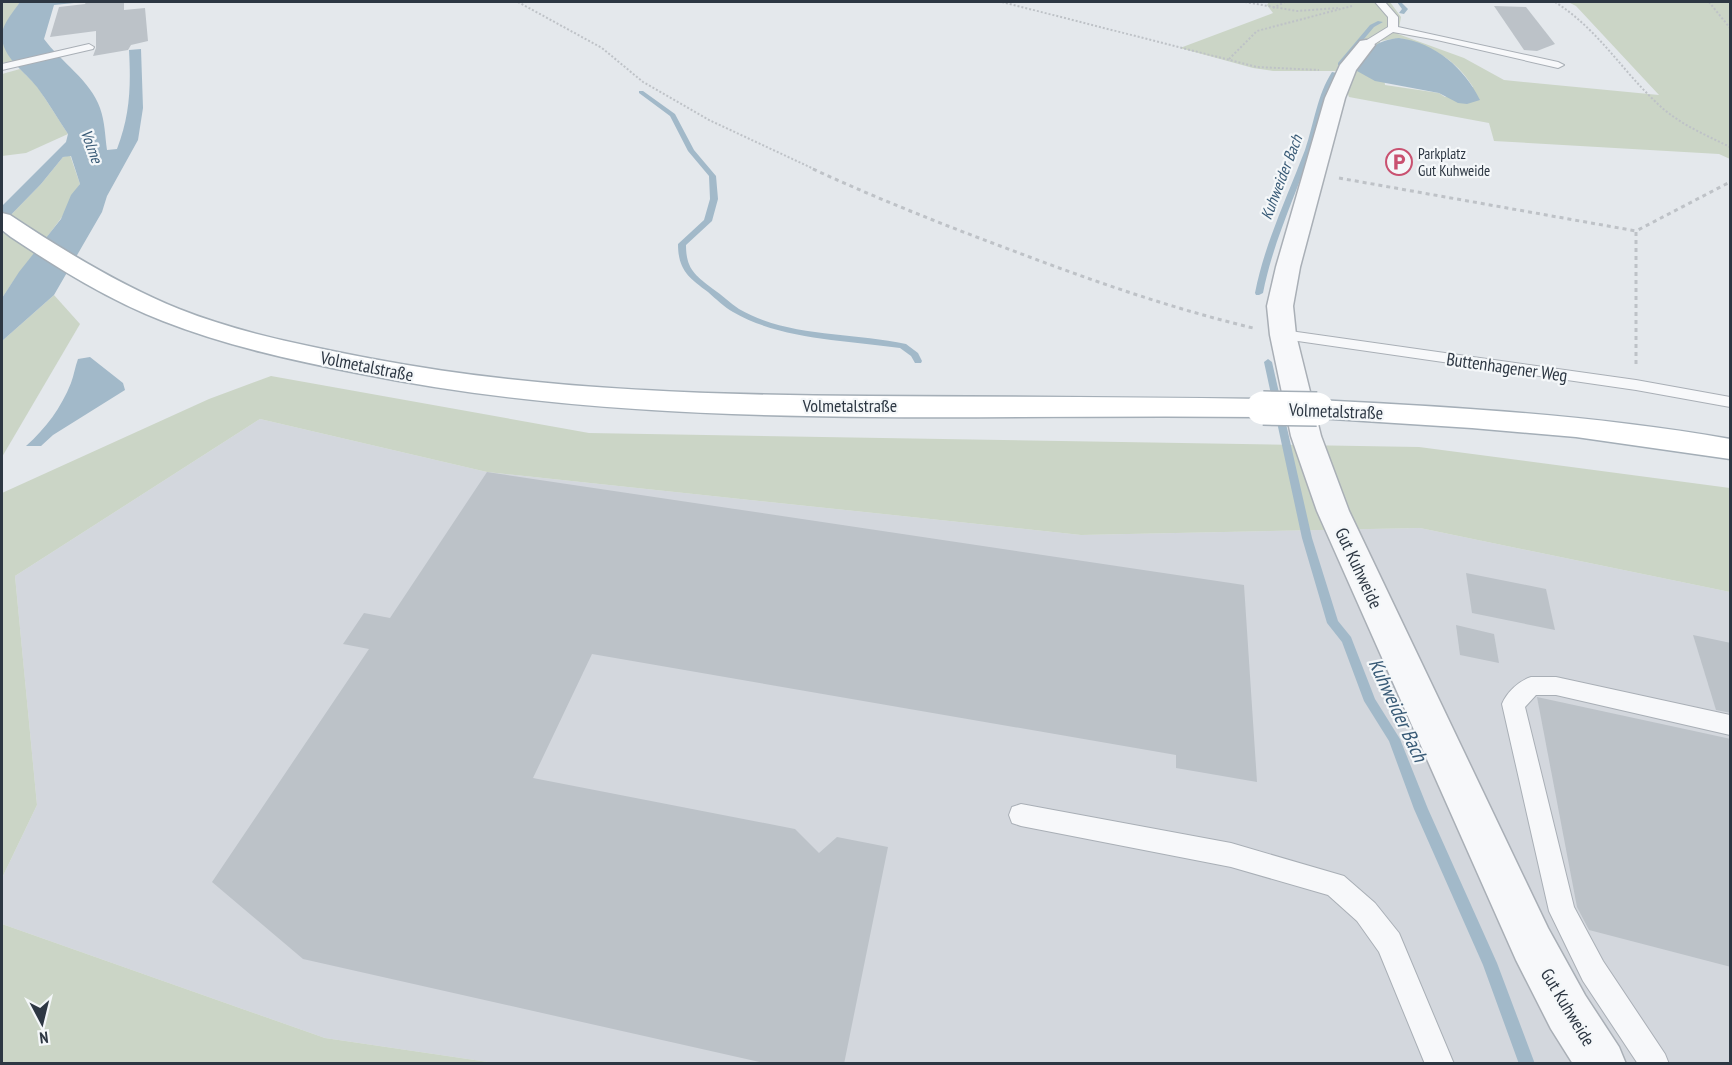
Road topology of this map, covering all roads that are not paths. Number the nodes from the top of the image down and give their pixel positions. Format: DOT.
graph roads {
  1 [pos="1380,2"];
  2 [pos="1391,29"];
  3 [pos="89,47"];
  4 [pos="1356,57"];
  5 [pos="1558,65"];
  6 [pos="2,67"];
  7 [pos="2,220"];
  8 [pos="1283,335"];
  9 [pos="1731,402"];
  10 [pos="1731,449"];
  11 [pos="1731,725"];
  12 [pos="1021,815"];
  13 [pos="1440,1064"];
  14 [pos="1602,1064"];
  15 [pos="1655,1064"];
  1 -- 2 [label="lane"];
  2 -- 4 [label="lane"];
  2 -- 5 [label="lane"];
  3 -- 6 [label="lane"];
  4 -- 8 [label="street, Gut Kuhweide"];
  7 -- 10 [label="main road, Volmetalstraße, bridge"];
  8 -- 9 [label="lane, Buttenhagener Weg"];
  8 -- 14 [label="street, Gut Kuhweide"];
  11 -- 15 [label="lane"];
  12 -- 13 [label="lane"];
}
